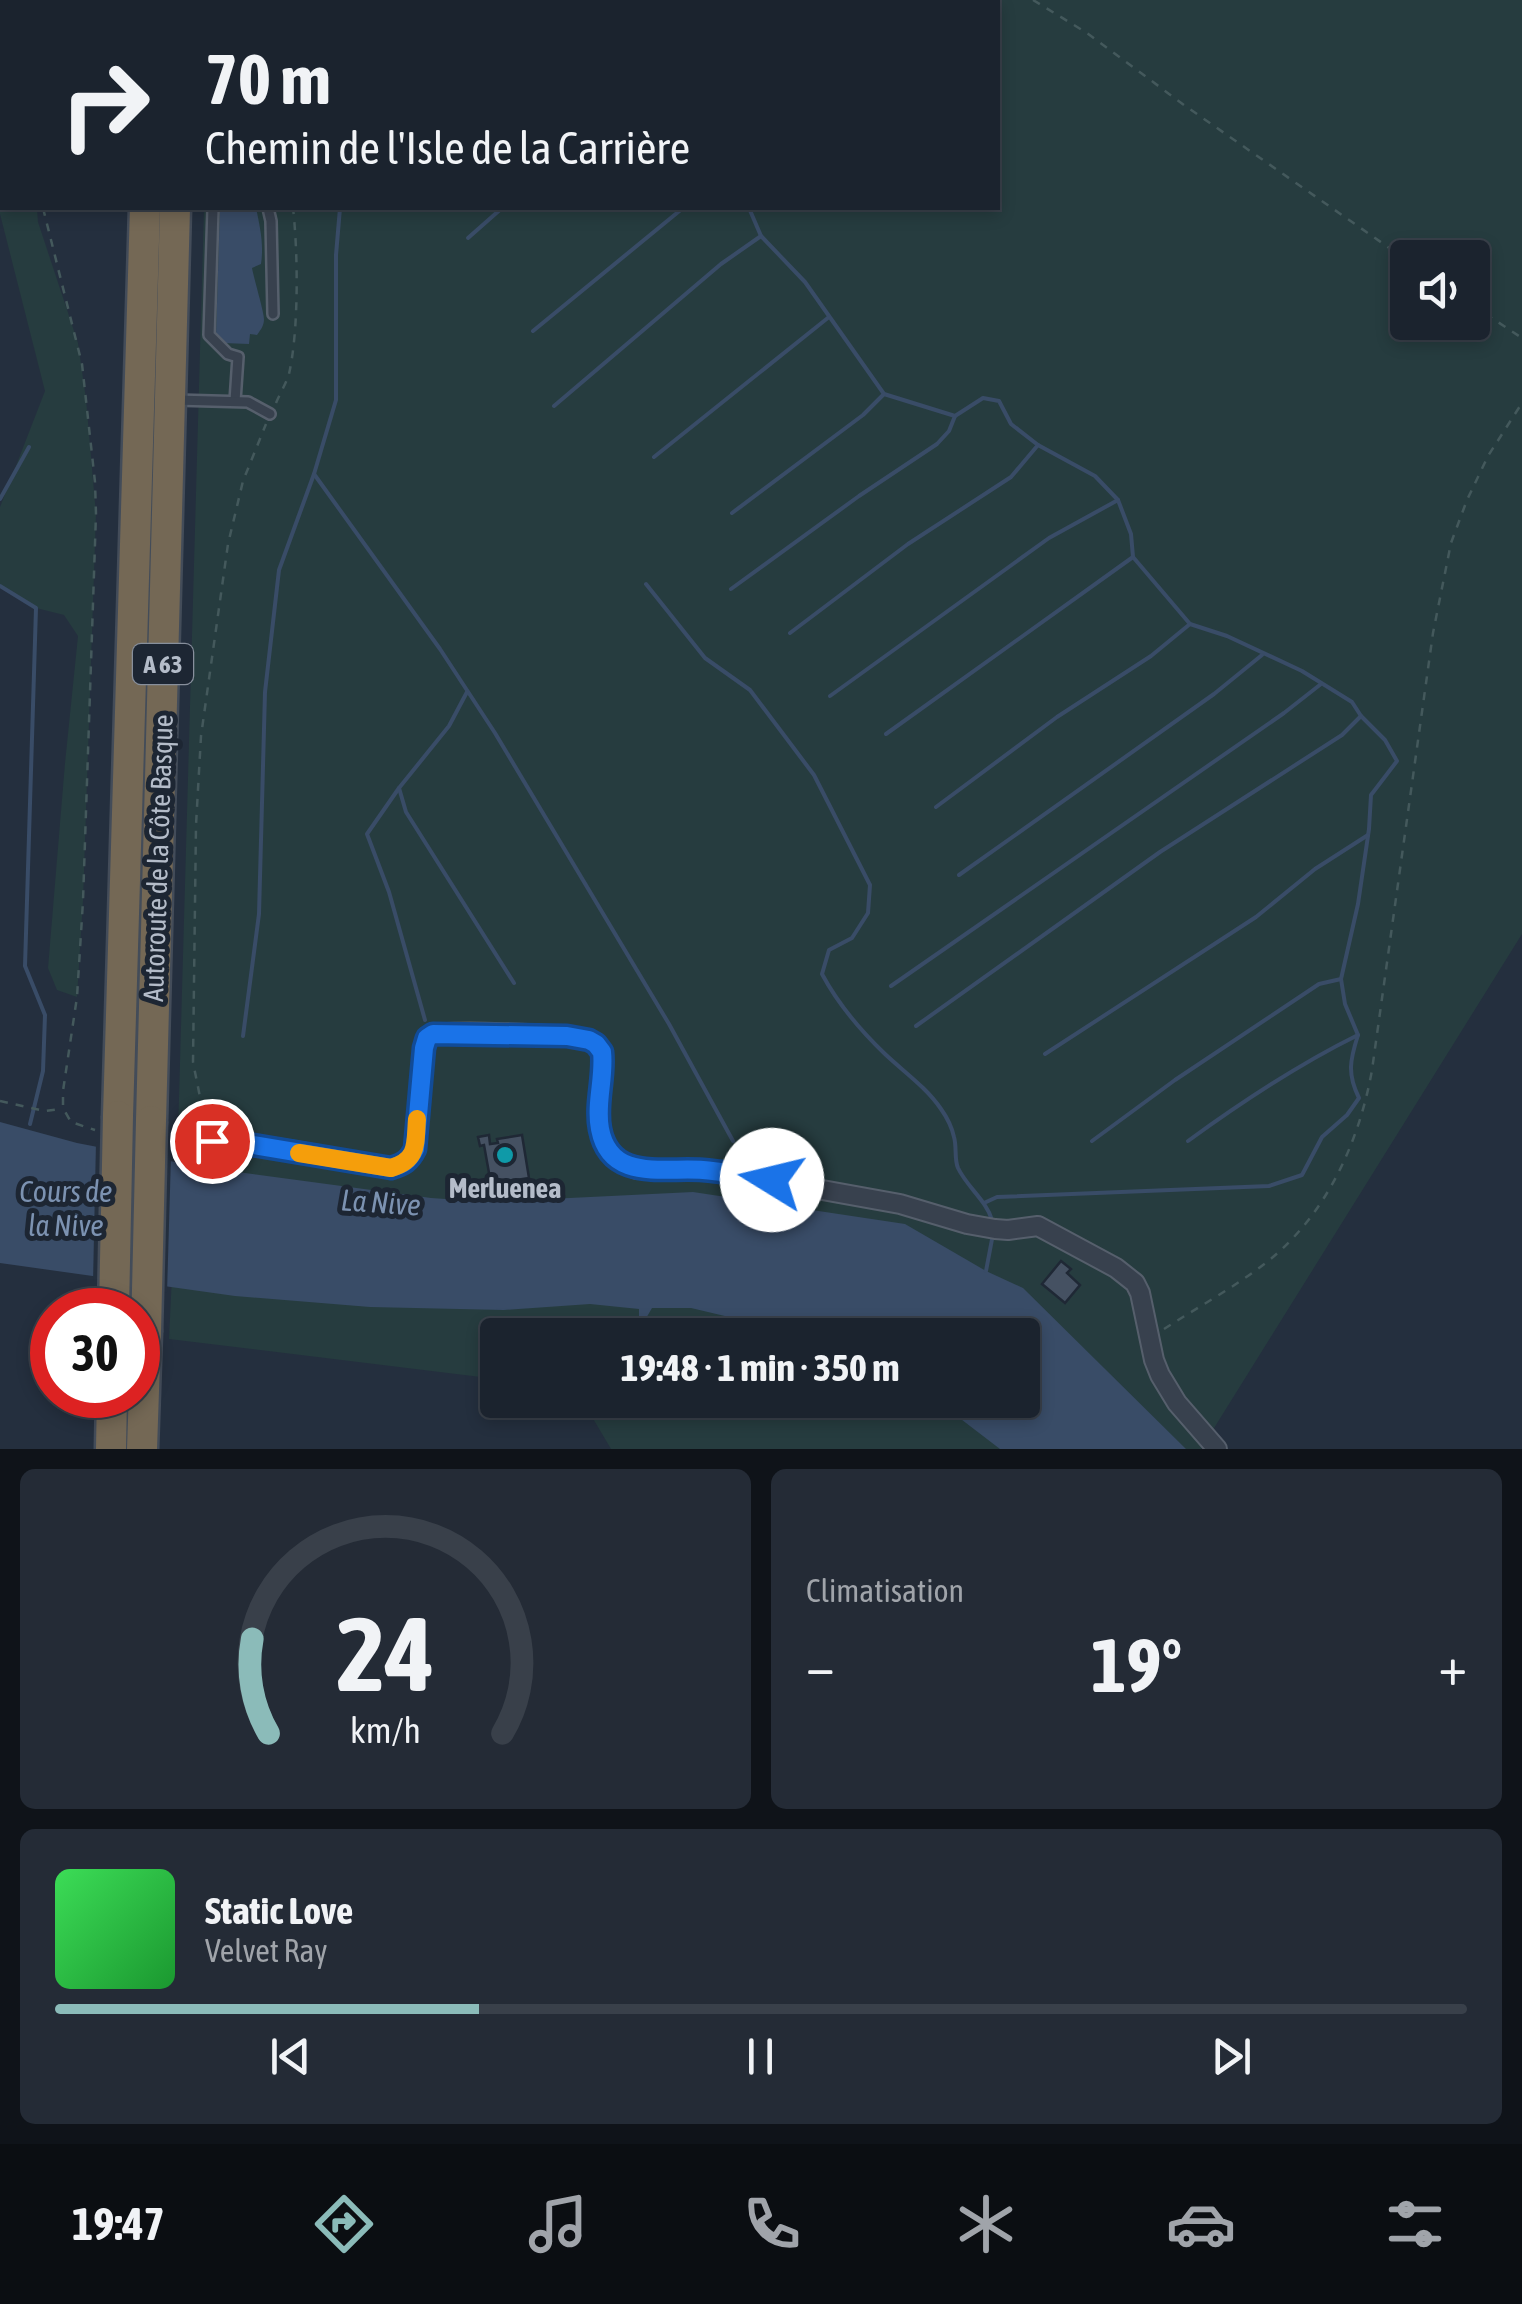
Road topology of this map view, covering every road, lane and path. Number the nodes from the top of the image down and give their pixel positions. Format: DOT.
graph roads {
  1 [pos="1032,0"];
  2 [pos="44,210"];
  3 [pos="145,210"];
  4 [pos="176,210"];
  5 [pos="213,210"];
  6 [pos="268,210"];
  7 [pos="293,210"];
  8 [pos="1390,248"];
  9 [pos="273,314"];
  10 [pos="1490,316"];
  11 [pos="1522,338"];
  12 [pos="170,400"];
  13 [pos="235,401"];
  14 [pos="1522,403"];
  15 [pos="270,414"];
  16 [pos="0,1101"];
  17 [pos="63,1108"];
  18 [pos="107,1123"];
  19 [pos="212,1141"];
  20 [pos="181,1143"];
  21 [pos="113,1288"];
  22 [pos="1150,1338"];
  23 [pos="112,1418"];
  24 [pos="111,1449"];
  25 [pos="142,1449"];
  26 [pos="1216,1449"];
  1 -- 8 [label="path"];
  2 -- 17 [label="path"];
  3 -- 18 [label="highway, Autoroute de la Côte Basque / A 63"];
  4 -- 12 [label="highway, Autoroute de la Côte Basque / A 63"];
  5 -- 13 [label="lane"];
  6 -- 9 [label="lane"];
  7 -- 15 [label="path"];
  10 -- 11 [label="path"];
  12 -- 13 [label="lane"];
  12 -- 25 [label="highway, Autoroute de la Côte Basque / A 63, bridge"];
  13 -- 15 [label="lane"];
  14 -- 22 [label="path"];
  15 -- 19 [label="path"];
  16 -- 17 [label="path"];
  17 -- 18 [label="path"];
  18 -- 21 [label="highway, Autoroute de la Côte Basque / A 63, bridge"];
  19 -- 20 [label="street"];
  19 -- 22 [label="street"];
  22 -- 26 [label="street"];
  23 -- 24 [label="highway"];
}
